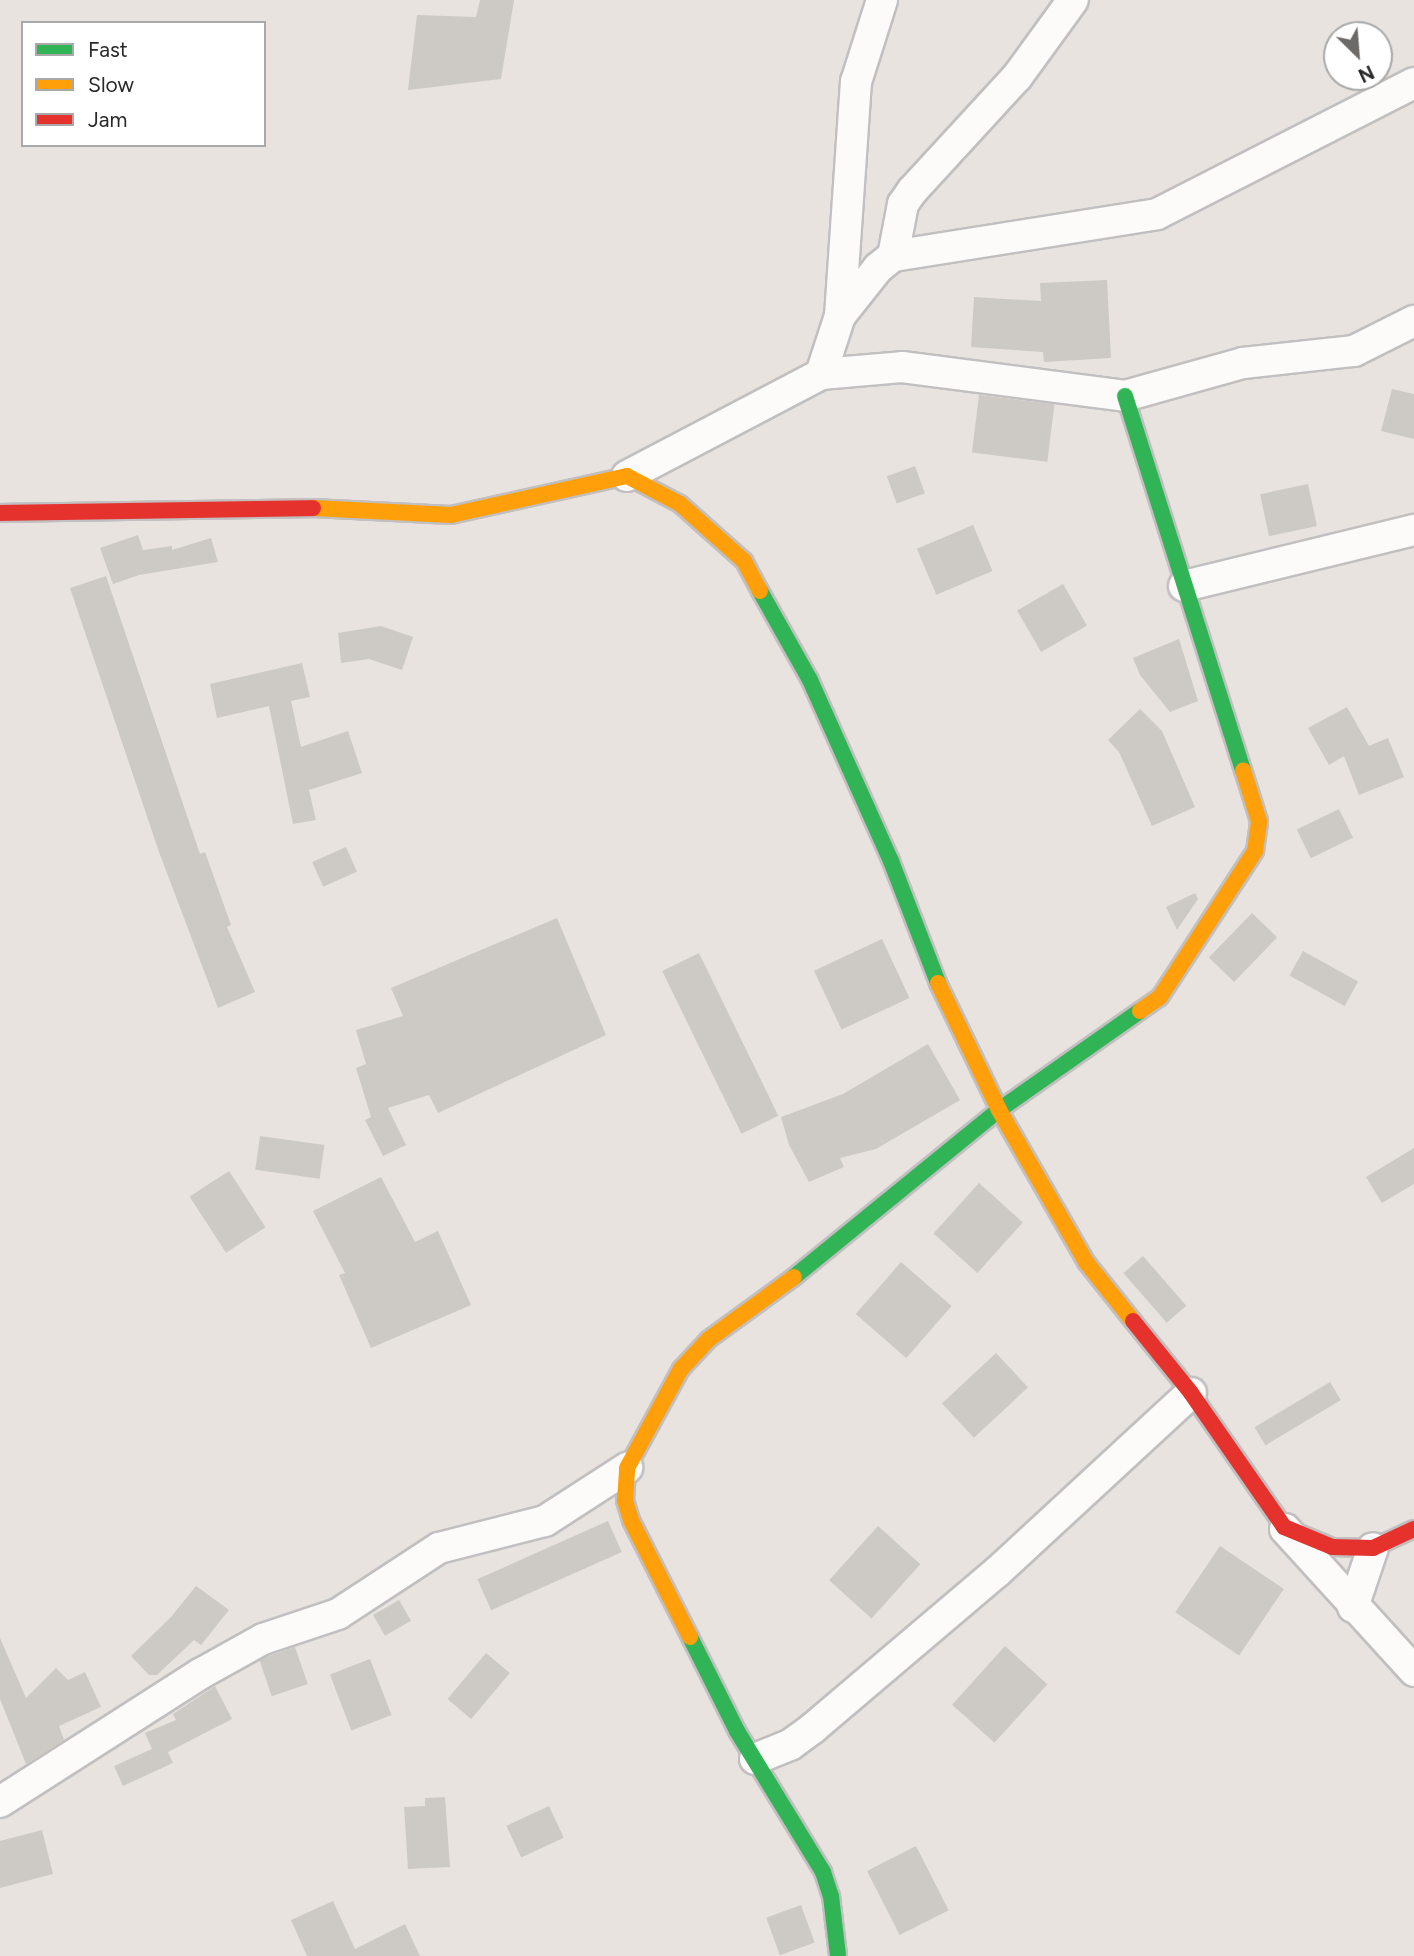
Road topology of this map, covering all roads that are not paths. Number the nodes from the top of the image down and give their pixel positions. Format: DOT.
graph roads {
  1 [pos="882,0"];
  2 [pos="1073,0"];
  3 [pos="1414,83"];
  4 [pos="893,256"];
  5 [pos="840,316"];
  6 [pos="1414,321"];
  7 [pos="821,374"];
  8 [pos="1125,396"];
  9 [pos="627,477"];
  10 [pos="0,513"];
  11 [pos="1414,530"];
  12 [pos="1184,586"];
  13 [pos="999,1110"];
  14 [pos="1191,1393"];
  15 [pos="627,1468"];
  16 [pos="1284,1527"];
  17 [pos="1414,1529"];
  18 [pos="1373,1548"];
  19 [pos="1353,1607"];
  20 [pos="1414,1671"];
  21 [pos="755,1759"];
  22 [pos="0,1802"];
  23 [pos="838,1956"];
  1 -- 5 [label="street"];
  2 -- 4 [label="street"];
  3 -- 4 [label="street"];
  4 -- 5 [label="street"];
  5 -- 7 [label="street"];
  6 -- 8 [label="street"];
  7 -- 8 [label="street"];
  7 -- 9 [label="street"];
  8 -- 12 [label="street"];
  9 -- 10 [label="street"];
  9 -- 13 [label="street"];
  11 -- 12 [label="street"];
  12 -- 13 [label="street"];
  13 -- 14 [label="street"];
  13 -- 15 [label="street"];
  14 -- 16 [label="street"];
  14 -- 21 [label="street"];
  15 -- 21 [label="street"];
  15 -- 22 [label="street"];
  16 -- 18 [label="street"];
  16 -- 19 [label="street"];
  17 -- 18 [label="street"];
  18 -- 19 [label="street"];
  19 -- 20 [label="street"];
  21 -- 23 [label="street"];
}
